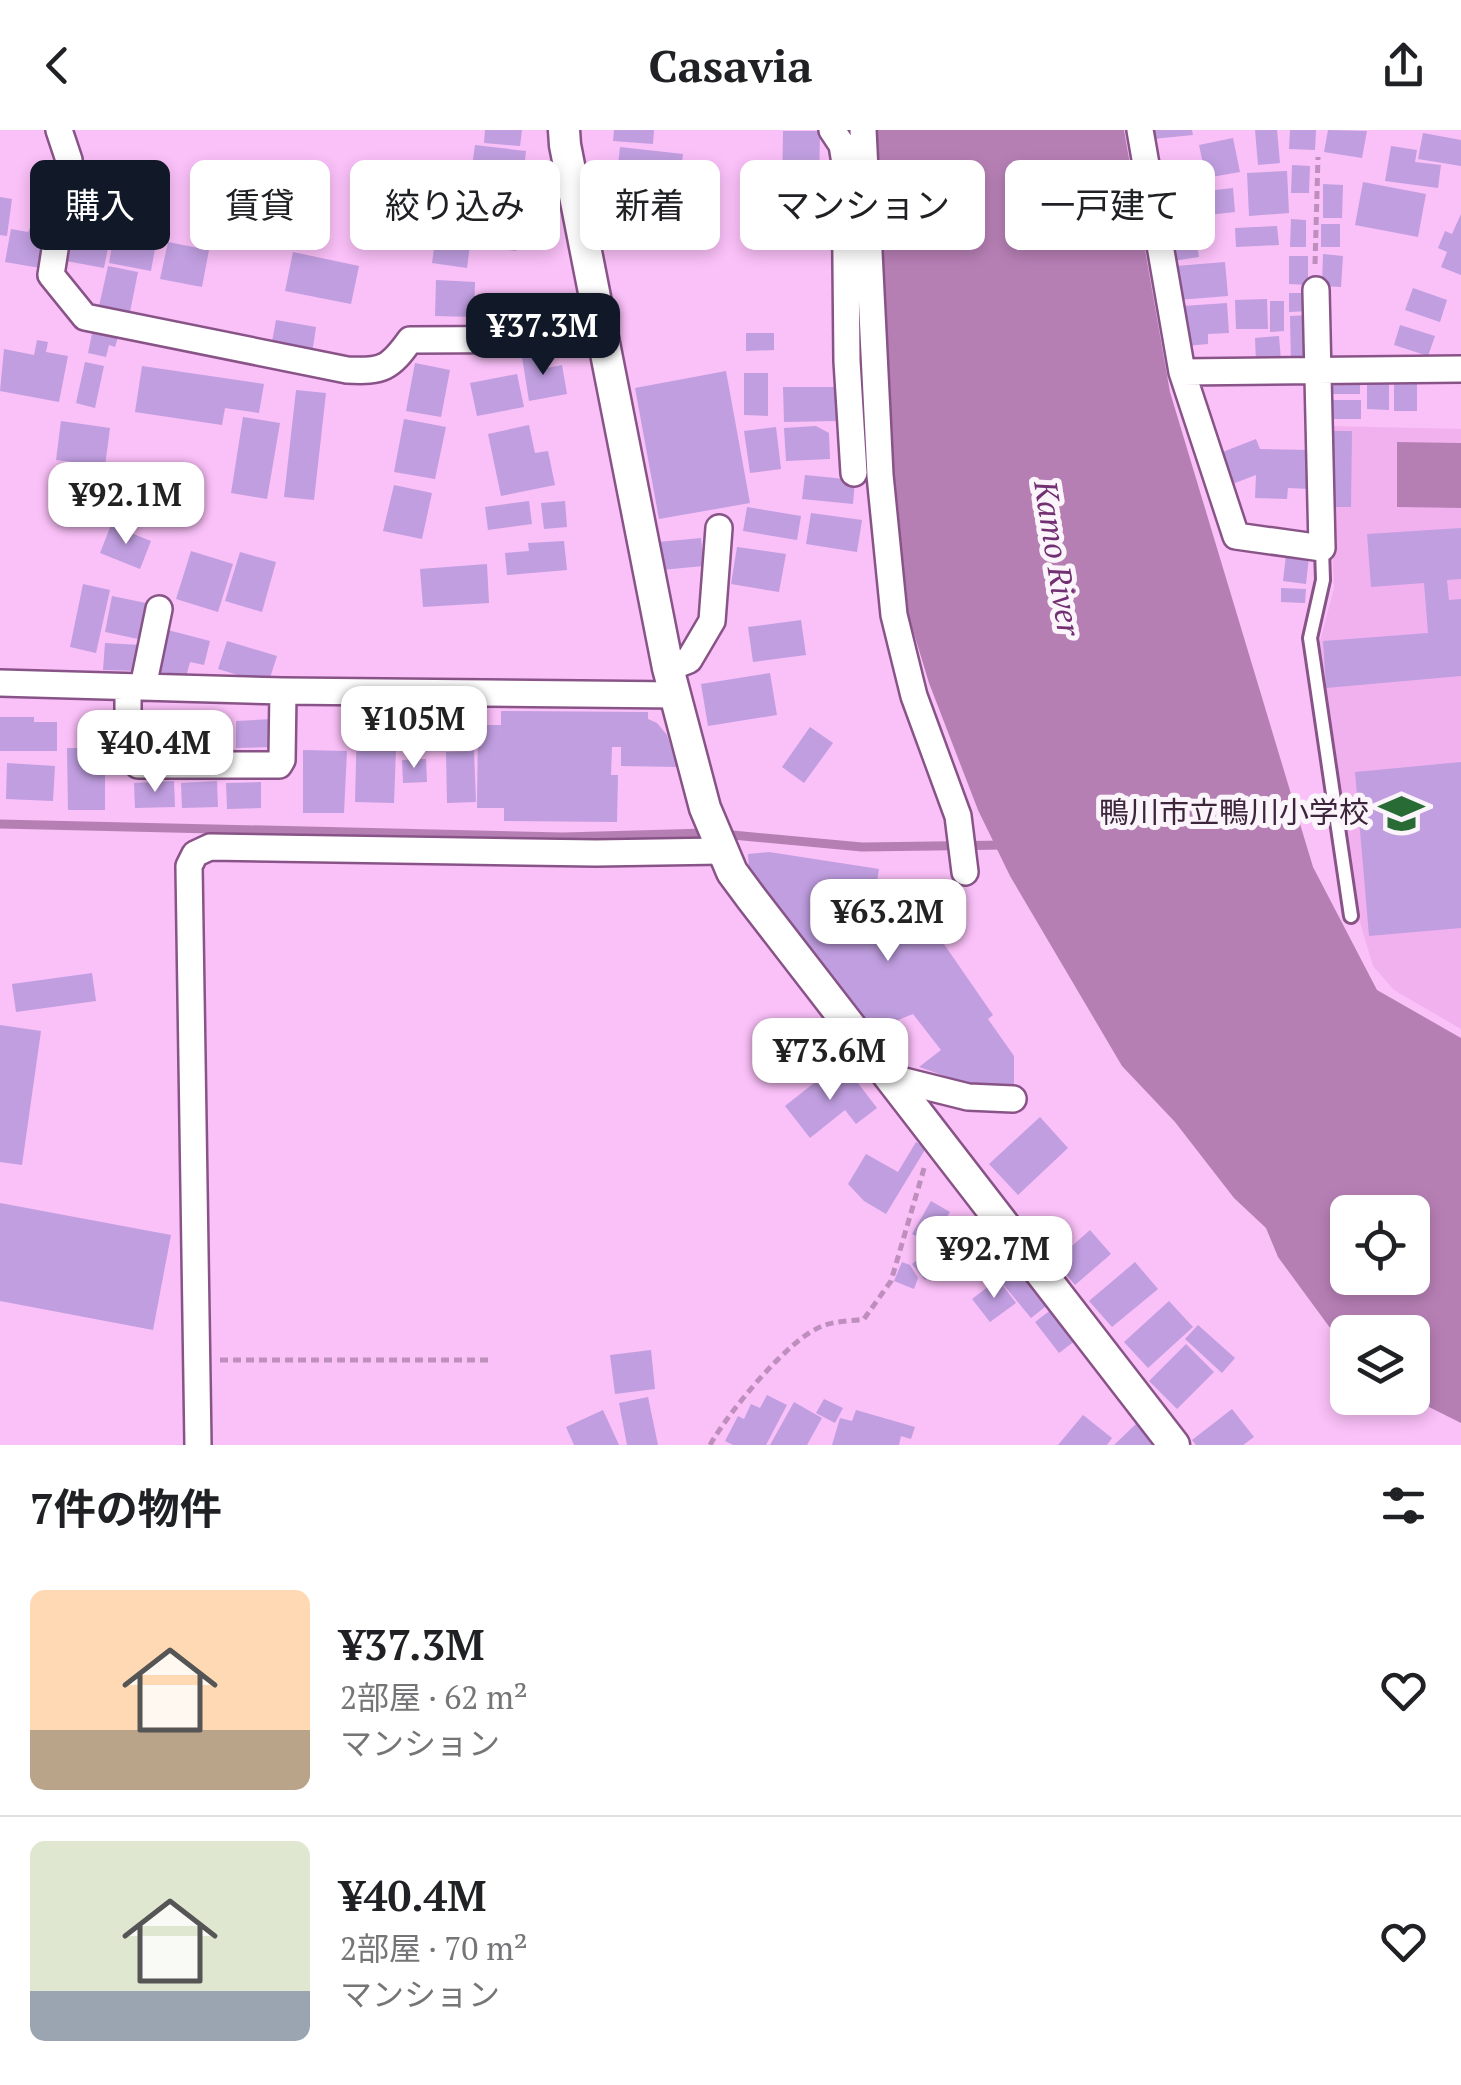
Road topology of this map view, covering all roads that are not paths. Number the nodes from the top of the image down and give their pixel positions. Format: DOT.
graph roads {
  1 [pos="59,130"];
  2 [pos="564,130"];
  3 [pos="832,130"];
  4 [pos="863,130"];
  5 [pos="1140,130"];
  6 [pos="1316,290"];
  7 [pos="601,339"];
  8 [pos="1319,369"];
  9 [pos="1461,369"];
  10 [pos="1182,372"];
  11 [pos="854,473"];
  12 [pos="719,528"];
  13 [pos="1322,548"];
  14 [pos="159,610"];
  15 [pos="672,681"];
  16 [pos="0,682"];
  17 [pos="135,687"];
  18 [pos="283,691"];
  19 [pos="721,851"];
  20 [pos="966,872"];
  21 [pos="1352,916"];
  22 [pos="892,1078"];
  23 [pos="1013,1099"];
  24 [pos="198,1445"];
  25 [pos="1174,1445"];
  1 -- 7 [label="street"];
  2 -- 7 [label="street"];
  3 -- 11 [label="street"];
  4 -- 20 [label="street"];
  5 -- 10 [label="street"];
  6 -- 8 [label="street"];
  7 -- 15 [label="street"];
  8 -- 9 [label="street"];
  8 -- 10 [label="street"];
  8 -- 13 [label="street"];
  10 -- 13 [label="street"];
  12 -- 15 [label="street"];
  13 -- 21 [label="lane"];
  14 -- 17 [label="street"];
  15 -- 18 [label="street"];
  15 -- 19 [label="street"];
  16 -- 17 [label="street"];
  17 -- 18 [label="street"];
  17 -- 18 [label="street"];
  19 -- 22 [label="street"];
  19 -- 24 [label="street"];
  22 -- 23 [label="street"];
  22 -- 25 [label="street"];
}
